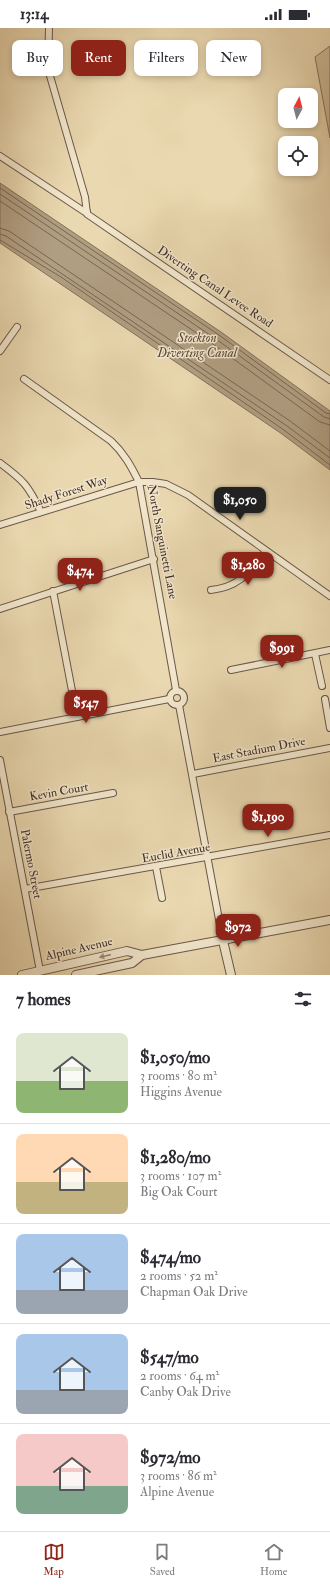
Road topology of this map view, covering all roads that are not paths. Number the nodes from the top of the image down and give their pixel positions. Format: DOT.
graph roads {
  1 [pos="49,28"];
  2 [pos="0,156"];
  3 [pos="87,213"];
  4 [pos="17,327"];
  5 [pos="0,351"];
  6 [pos="24,379"];
  7 [pos="330,380"];
  8 [pos="0,463"];
  9 [pos="139,482"];
  10 [pos="41,512"];
  11 [pos="0,525"];
  12 [pos="266,551"];
  13 [pos="154,559"];
  14 [pos="212,590"];
  15 [pos="54,591"];
  16 [pos="330,596"];
  17 [pos="0,609"];
  18 [pos="330,650"];
  19 [pos="315,654"];
  20 [pos="231,670"];
  21 [pos="322,686"];
  22 [pos="176,690"];
  23 [pos="170,699"];
  24 [pos="325,699"];
  25 [pos="178,705"];
  26 [pos="78,717"];
  27 [pos="330,728"];
  28 [pos="0,732"];
  29 [pos="330,748"];
  30 [pos="0,760"];
  31 [pos="193,774"];
  32 [pos="112,793"];
  33 [pos="9,812"];
  34 [pos="330,835"];
  35 [pos="209,858"];
  36 [pos="156,867"];
  37 [pos="25,890"];
  38 [pos="162,898"];
  39 [pos="330,920"];
  40 [pos="223,941"];
  41 [pos="142,955"];
  42 [pos="40,971"];
  43 [pos="22,975"];
  44 [pos="76,975"];
  45 [pos="231,975"];
  1 -- 3 [label="street"];
  2 -- 3 [label="street"];
  3 -- 7 [label="street, Diverting Canal Levee Road"];
  4 -- 5 [label="street"];
  6 -- 9 [label="street, North Sanguinetti Lane"];
  8 -- 10 [label="street"];
  9 -- 10 [label="street, Shady Forest Way"];
  9 -- 12 [label="street, Shady Forest Way"];
  9 -- 13 [label="street, North Sanguinetti Lane"];
  10 -- 11 [label="street, Shady Forest Way"];
  12 -- 14 [label="street"];
  12 -- 16 [label="street, Shady Forest Way"];
  13 -- 15 [label="street"];
  13 -- 22 [label="street, North Sanguinetti Lane"];
  15 -- 17 [label="street"];
  15 -- 26 [label="street"];
  18 -- 19 [label="street"];
  19 -- 20 [label="street"];
  19 -- 21 [label="street"];
  22 -- 23 [label="street"];
  22 -- 25 [label="street"];
  23 -- 25 [label="street"];
  23 -- 26 [label="street"];
  24 -- 27 [label="street"];
  25 -- 31 [label="street"];
  26 -- 28 [label="street"];
  29 -- 31 [label="street, East Stadium Drive"];
  30 -- 33 [label="street, Palermo Street"];
  31 -- 35 [label="street"];
  32 -- 33 [label="street, Kevin Court"];
  33 -- 37 [label="street, Palermo Street"];
  34 -- 35 [label="street, Euclid Avenue"];
  35 -- 36 [label="street, Euclid Avenue"];
  35 -- 40 [label="street"];
  36 -- 37 [label="street, Euclid Avenue"];
  36 -- 38 [label="street"];
  37 -- 42 [label="street, Palermo Street"];
  39 -- 40 [label="street, Alpine Avenue"];
  40 -- 41 [label="street, Alpine Avenue"];
  40 -- 45 [label="street"];
  41 -- 42 [label="street, Alpine Avenue, one-way"];
  41 -- 44 [label="street, Alpine Avenue"];
  42 -- 43 [label="street, Alpine Avenue"];
}
